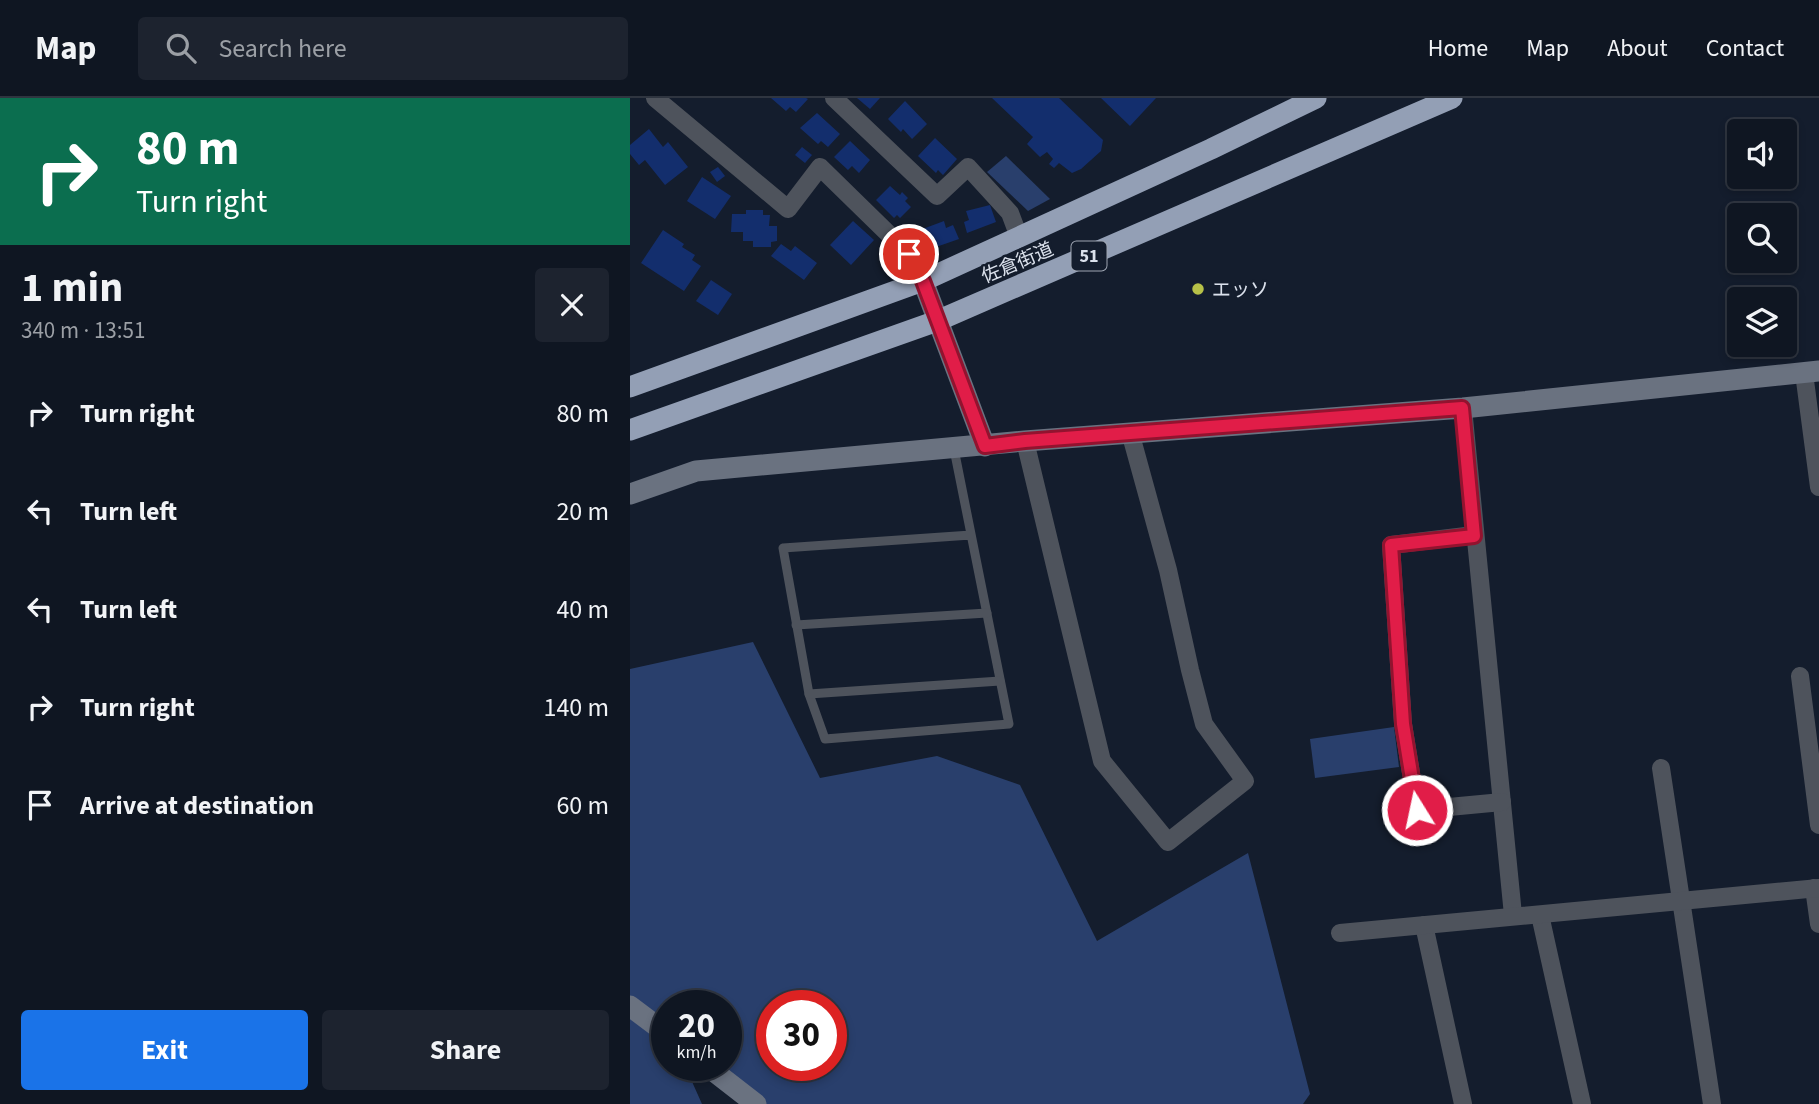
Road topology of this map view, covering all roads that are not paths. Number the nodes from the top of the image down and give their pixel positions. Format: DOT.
graph roads {
  1 [pos="655,98"];
  2 [pos="834,98"];
  3 [pos="1316,98"];
  4 [pos="1452,98"];
  5 [pos="1019,237"];
  6 [pos="923,281"];
  7 [pos="937,321"];
  8 [pos="1811,372"];
  9 [pos="630,387"];
  10 [pos="1462,408"];
  11 [pos="630,430"];
  12 [pos="1130,432"];
  13 [pos="1025,441"];
  14 [pos="985,446"];
  15 [pos="954,449"];
  16 [pos="1819,487"];
  17 [pos="630,494"];
  18 [pos="971,535"];
  19 [pos="1474,536"];
  20 [pos="986,613"];
  21 [pos="796,625"];
  22 [pos="1800,676"];
  23 [pos="1000,681"];
  24 [pos="809,694"];
  25 [pos="1661,768"];
  26 [pos="1502,802"];
  27 [pos="1819,825"];
  28 [pos="1817,888"];
  29 [pos="1681,902"];
  30 [pos="1513,915"];
  31 [pos="1540,915"];
  32 [pos="1819,924"];
  33 [pos="1424,925"];
  34 [pos="1340,933"];
  35 [pos="630,1006"];
  36 [pos="651,1022"];
  37 [pos="726,1081"];
  38 [pos="756,1104"];
  39 [pos="1463,1104"];
  40 [pos="1582,1104"];
  41 [pos="1712,1104"];
  1 -- 6 [label="street"];
  2 -- 5 [label="street"];
  3 -- 5 [label="highway, 佐倉街道 / 51"];
  4 -- 7 [label="highway, 佐倉街道 / 51"];
  5 -- 6 [label="highway, 佐倉街道 / 51"];
  6 -- 7 [label="street"];
  6 -- 9 [label="highway, 佐倉街道 / 51"];
  7 -- 11 [label="highway, 佐倉街道 / 51"];
  7 -- 14 [label="street"];
  8 -- 10 [label="street"];
  8 -- 16 [label="street"];
  10 -- 12 [label="street"];
  10 -- 19 [label="street"];
  12 -- 13 [label="street"];
  12 -- 13 [label="street"];
  13 -- 14 [label="street"];
  14 -- 15 [label="street"];
  15 -- 17 [label="street"];
  15 -- 18 [label="lane"];
  18 -- 20 [label="lane"];
  18 -- 21 [label="lane"];
  19 -- 26 [label="street"];
  19 -- 26 [label="street"];
  20 -- 21 [label="lane"];
  20 -- 23 [label="lane"];
  21 -- 24 [label="lane"];
  22 -- 27 [label="street"];
  23 -- 24 [label="lane"];
  23 -- 24 [label="lane"];
  25 -- 29 [label="street"];
  26 -- 30 [label="street"];
  28 -- 29 [label="street"];
  28 -- 32 [label="street"];
  29 -- 31 [label="street"];
  29 -- 41 [label="street"];
  30 -- 31 [label="street"];
  30 -- 33 [label="street"];
  31 -- 40 [label="street"];
  33 -- 34 [label="street"];
  33 -- 39 [label="street"];
  35 -- 36 [label="street"];
  37 -- 38 [label="street"];
}
